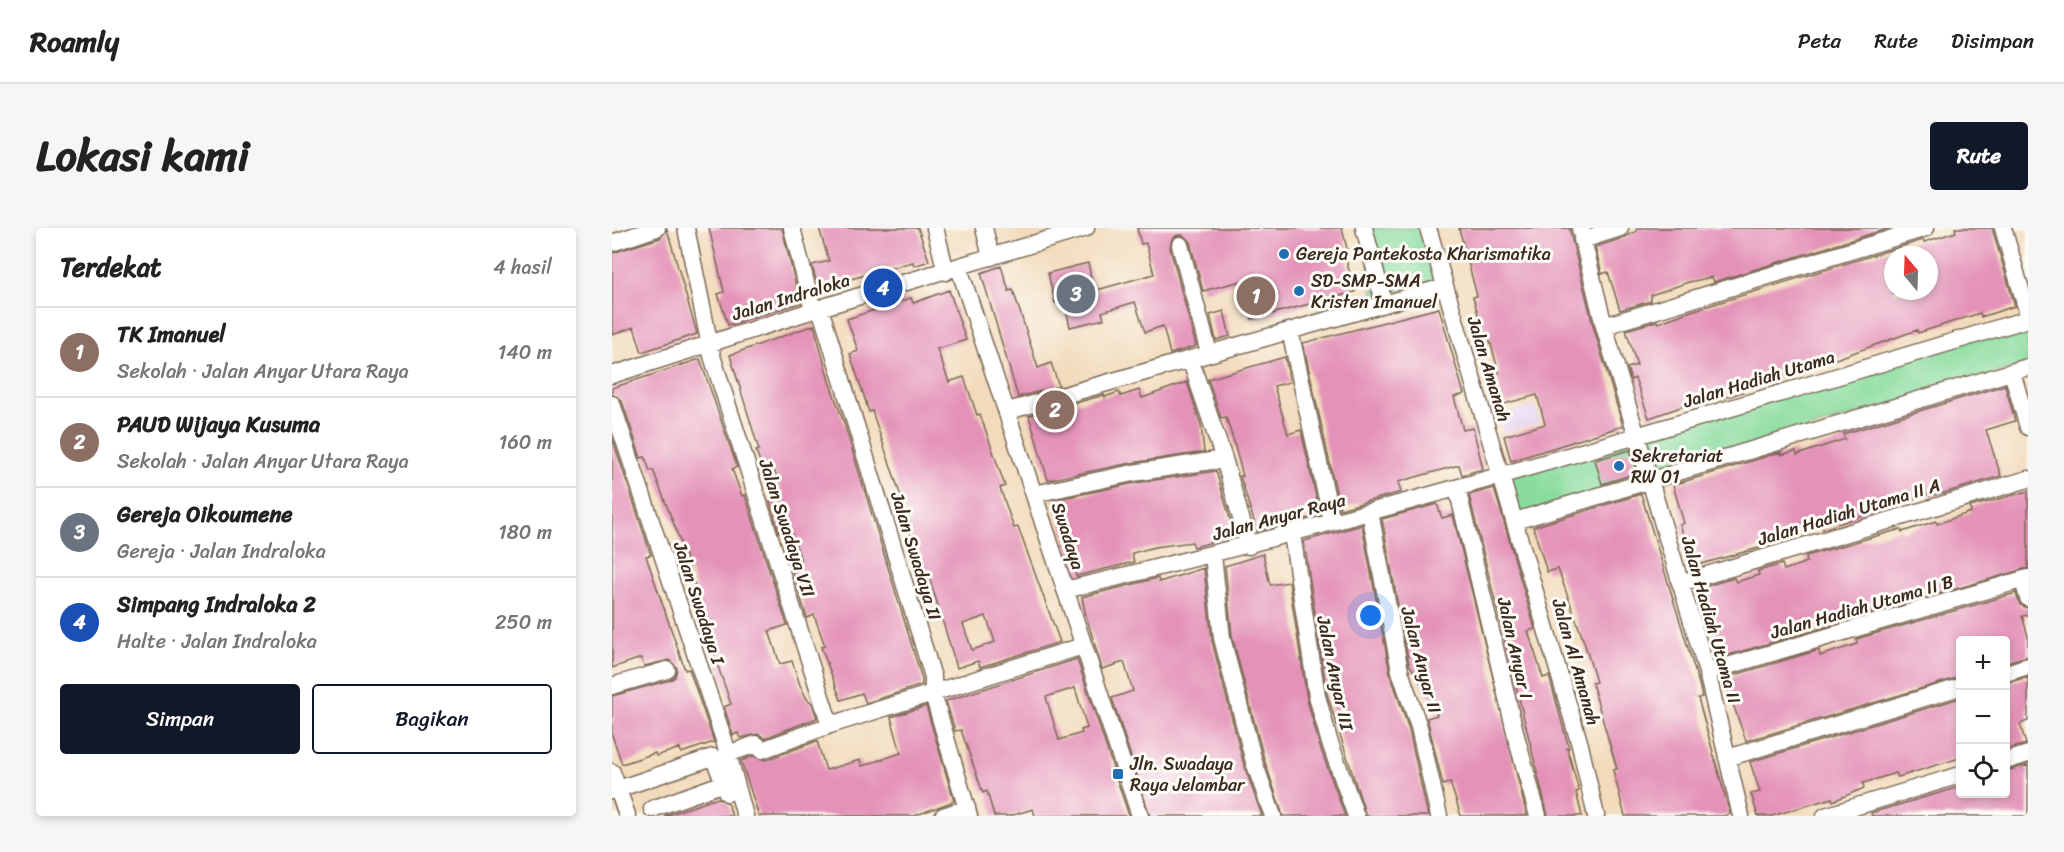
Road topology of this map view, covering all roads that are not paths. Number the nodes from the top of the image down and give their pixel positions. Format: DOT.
graph roads {
  1 [pos="657,228"];
  2 [pos="686,228"];
  3 [pos="792,228"];
  4 [pos="935,228"];
  5 [pos="984,228"];
  6 [pos="1086,228"];
  7 [pos="1364,228"];
  8 [pos="1428,228"];
  9 [pos="1620,228"];
  10 [pos="1926,228"];
  11 [pos="2003,228"];
  12 [pos="1581,234"];
  13 [pos="612,243"];
  14 [pos="1180,245"];
  15 [pos="991,257"];
  16 [pos="952,270"];
  17 [pos="1444,287"];
  18 [pos="1384,303"];
  19 [pos="816,309"];
  20 [pos="2028,314"];
  21 [pos="2028,319"];
  22 [pos="1604,326"];
  23 [pos="1290,332"];
  24 [pos="710,343"];
  25 [pos="1209,353"];
  26 [pos="1190,359"];
  27 [pos="2020,370"];
  28 [pos="612,375"];
  29 [pos="612,404"];
  30 [pos="1008,411"];
  31 [pos="2028,427"];
  32 [pos="1636,437"];
  33 [pos="1224,459"];
  34 [pos="1501,475"];
  35 [pos="2028,479"];
  36 [pos="1651,480"];
  37 [pos="1457,488"];
  38 [pos="1034,494"];
  39 [pos="1370,512"];
  40 [pos="1515,521"];
  41 [pos="1332,522"];
  42 [pos="1292,534"];
  43 [pos="1249,546"];
  44 [pos="1213,555"];
  45 [pos="2025,579"];
  46 [pos="1680,583"];
  47 [pos="1065,590"];
  48 [pos="2028,598"];
  49 [pos="1083,646"];
  50 [pos="2028,666"];
  51 [pos="667,670"];
  52 [pos="1707,672"];
  53 [pos="2010,672"];
  54 [pos="612,686"];
  55 [pos="1956,688"];
  56 [pos="933,694"];
  57 [pos="830,725"];
  58 [pos="728,754"];
  59 [pos="2028,754"];
  60 [pos="1727,758"];
  61 [pos="2010,760"];
  62 [pos="612,772"];
  63 [pos="1956,776"];
  64 [pos="724,783"];
  65 [pos="615,790"];
  66 [pos="968,812"];
  67 [pos="654,813"];
  68 [pos="626,816"];
  69 [pos="736,816"];
  70 [pos="745,816"];
  71 [pos="943,816"];
  72 [pos="1140,816"];
  73 [pos="1273,816"];
  74 [pos="1356,816"];
  75 [pos="1439,816"];
  76 [pos="1538,816"];
  77 [pos="1596,816"];
  78 [pos="1741,816"];
  79 [pos="1825,816"];
  1 -- 13 [label="street"];
  2 -- 24 [label="street, Jalan Swadaya VII"];
  3 -- 19 [label="street, Jalan Swadaya II"];
  4 -- 16 [label="street, Swadaya"];
  5 -- 15 [label="street"];
  6 -- 15 [label="street, Jalan Indraloka"];
  7 -- 18 [label="street"];
  8 -- 17 [label="street, Jalan Amanah"];
  9 -- 12 [label="street"];
  10 -- 22 [label="street"];
  11 -- 20 [label="street"];
  12 -- 22 [label="street, Jalan Hadiah Utama II"];
  14 -- 25 [label="street"];
  15 -- 16 [label="street, Jalan Indraloka"];
  16 -- 19 [label="street, Jalan Indraloka"];
  16 -- 30 [label="street, Swadaya"];
  17 -- 18 [label="street"];
  17 -- 34 [label="street, Jalan Amanah"];
  18 -- 23 [label="street"];
  19 -- 24 [label="street, Jalan Indraloka"];
  19 -- 56 [label="street, Jalan Swadaya II"];
  21 -- 32 [label="street, Jalan Hadiah Utama"];
  22 -- 32 [label="street, Jalan Hadiah Utama II"];
  23 -- 25 [label="street"];
  23 -- 41 [label="street"];
  24 -- 28 [label="street, Jalan Indraloka"];
  24 -- 57 [label="street, Jalan Swadaya VII"];
  25 -- 26 [label="street"];
  26 -- 30 [label="street"];
  26 -- 33 [label="street"];
  27 -- 31 [label="street"];
  27 -- 36 [label="street"];
  29 -- 58 [label="street, Jalan Swadaya I"];
  30 -- 38 [label="street, Swadaya"];
  32 -- 34 [label="street, Jalan Hadiah Utama"];
  32 -- 36 [label="street, Jalan Hadiah Utama II"];
  33 -- 38 [label="street"];
  33 -- 43 [label="street"];
  34 -- 37 [label="street, Jalan Anyar Raya"];
  34 -- 40 [label="street, Jalan Amanah"];
  35 -- 46 [label="street, Jalan Hadiah Utama II A"];
  36 -- 40 [label="street"];
  36 -- 46 [label="street, Jalan Hadiah Utama II"];
  37 -- 39 [label="street, Jalan Anyar Raya"];
  37 -- 76 [label="street, Jalan Anyar I"];
  38 -- 47 [label="street, Swadaya"];
  39 -- 41 [label="street, Jalan Anyar Raya"];
  39 -- 75 [label="street, Jalan Anyar II"];
  40 -- 77 [label="street, Jalan Al Amanah"];
  41 -- 42 [label="street, Jalan Anyar Raya"];
  42 -- 43 [label="street, Jalan Anyar Raya"];
  42 -- 74 [label="street, Jalan Anyar III"];
  43 -- 44 [label="street, Jalan Anyar Raya"];
  44 -- 47 [label="street, Jalan Anyar Raya"];
  44 -- 73 [label="street"];
  45 -- 48 [label="street"];
  45 -- 52 [label="street, Jalan Hadiah Utama II B"];
  46 -- 52 [label="street, Jalan Hadiah Utama II"];
  47 -- 49 [label="street, Swadaya"];
  49 -- 56 [label="street"];
  49 -- 72 [label="street, Swadaya"];
  50 -- 53 [label="street"];
  51 -- 54 [label="street"];
  52 -- 60 [label="street, Jalan Hadiah Utama II"];
  55 -- 60 [label="street"];
  56 -- 57 [label="street"];
  56 -- 66 [label="street, Jalan Swadaya II"];
  57 -- 58 [label="street"];
  58 -- 70 [label="street, Jalan Swadaya I"];
  59 -- 61 [label="street"];
  60 -- 78 [label="street, Jalan Hadiah Utama II"];
  62 -- 65 [label="street"];
  63 -- 79 [label="street"];
  64 -- 65 [label="street"];
  64 -- 67 [label="street"];
  64 -- 69 [label="street"];
  65 -- 68 [label="street"];
  66 -- 71 [label="street"];
  67 -- 68 [label="street"];
}
